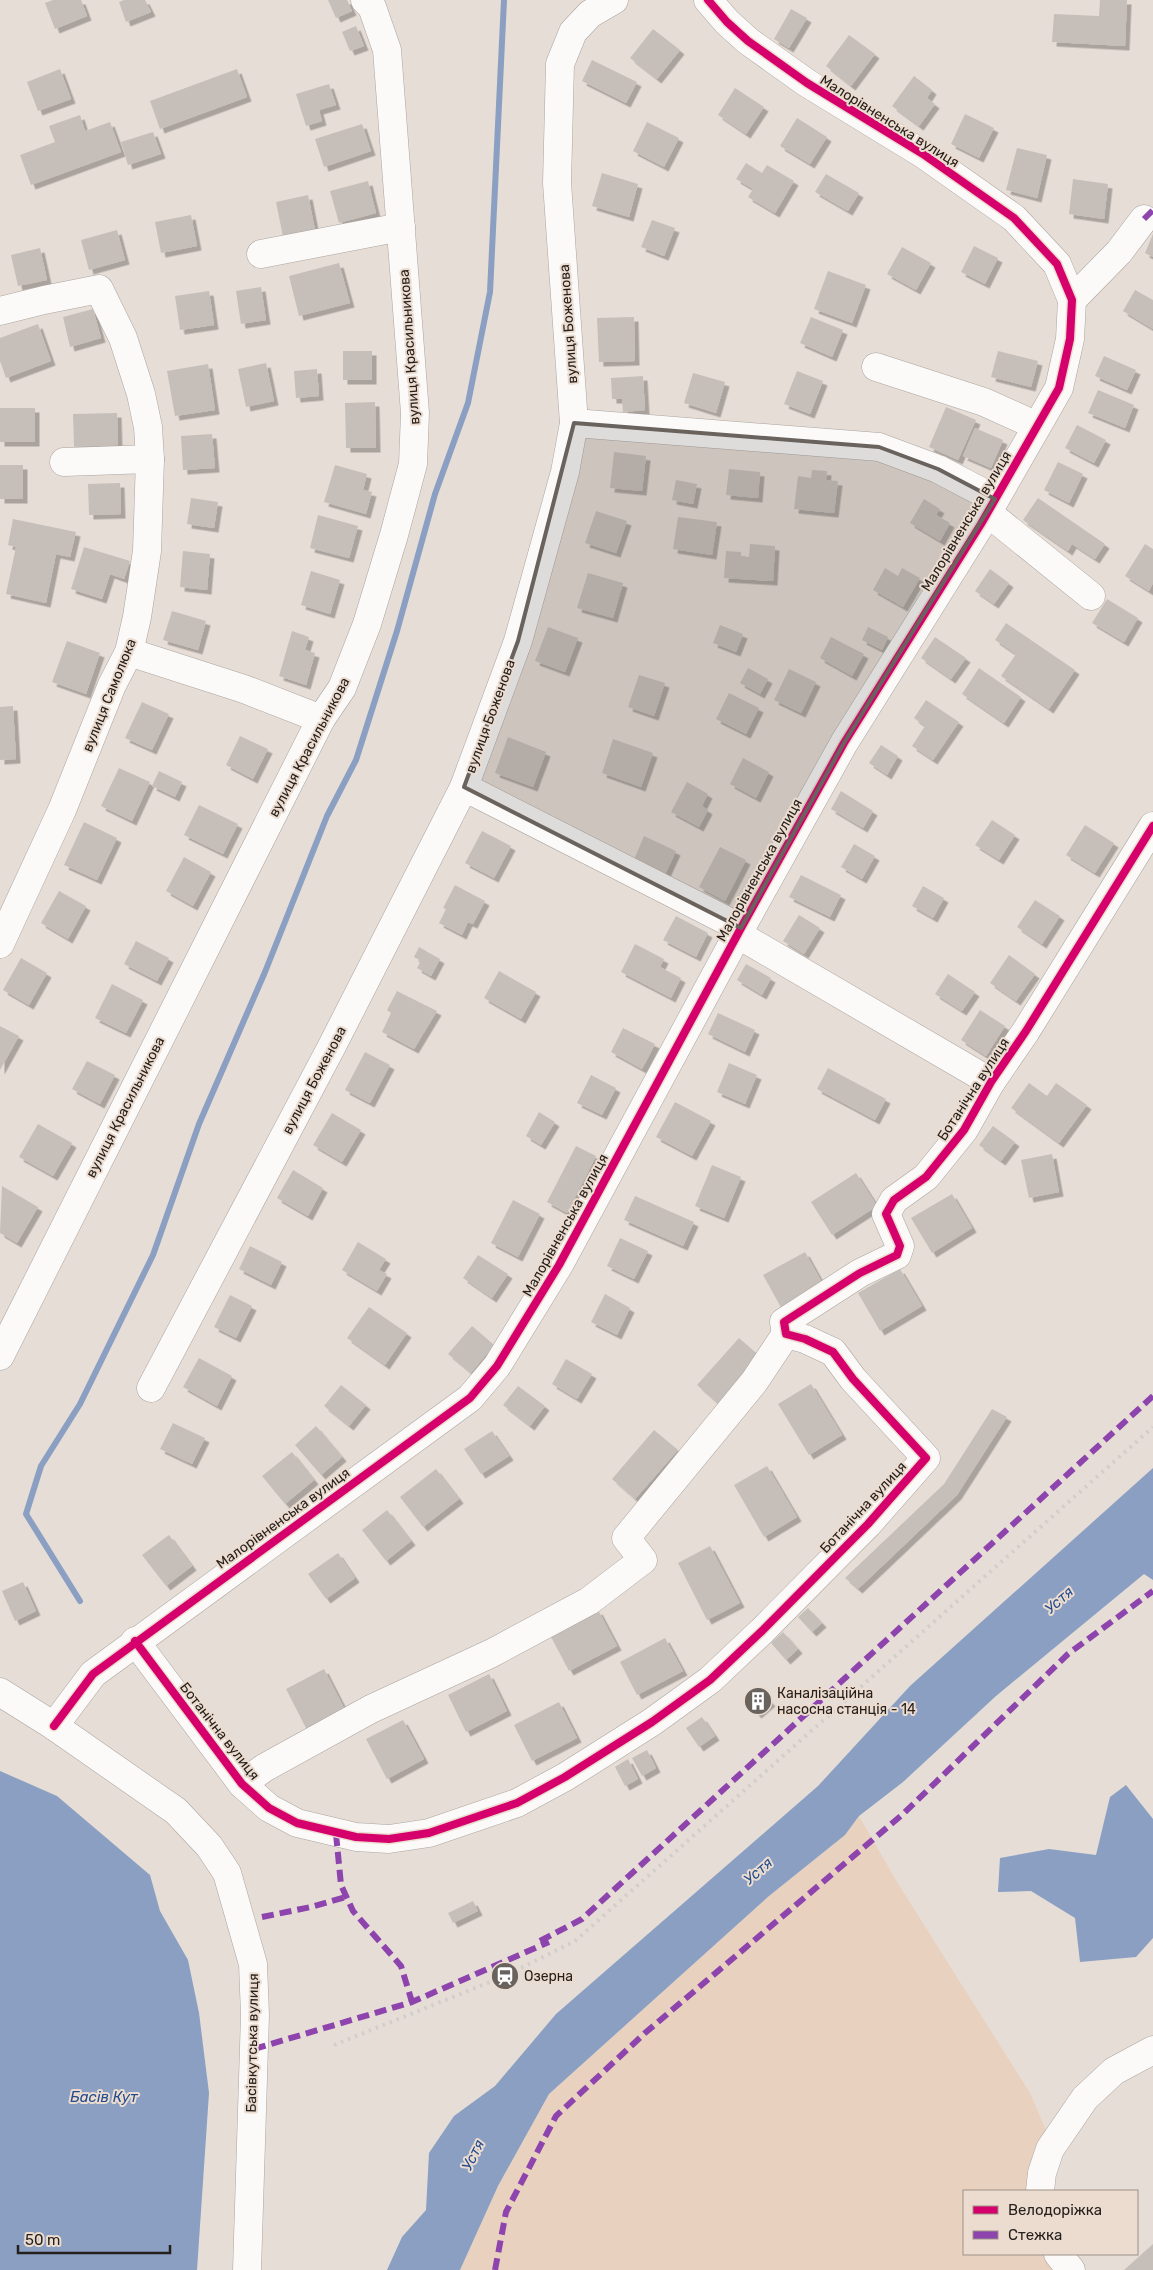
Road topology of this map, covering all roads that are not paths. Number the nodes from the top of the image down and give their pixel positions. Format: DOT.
graph roads {
  1 [pos="614,0"];
  2 [pos="708,0"];
  3 [pos="375,2"];
  4 [pos="1144,219"];
  5 [pos="401,227"];
  6 [pos="261,254"];
  7 [pos="1072,300"];
  8 [pos="0,311"];
  9 [pos="876,367"];
  10 [pos="574,423"];
  11 [pos="1037,426"];
  12 [pos="150,459"];
  13 [pos="64,462"];
  14 [pos="992,506"];
  15 [pos="1091,596"];
  16 [pos="129,652"];
  17 [pos="321,719"];
  18 [pos="464,787"];
  19 [pos="1153,826"];
  20 [pos="739,931"];
  21 [pos="0,944"];
  22 [pos="991,1082"];
  23 [pos="786,1334"];
  24 [pos="0,1356"];
  25 [pos="151,1388"];
  26 [pos="135,1641"];
  27 [pos="0,1692"];
  28 [pos="54,1726"];
  29 [pos="242,1784"];
  30 [pos="1153,2050"];
  31 [pos="1040,2190"];
  32 [pos="1059,2255"];
  33 [pos="247,2270"];
  34 [pos="1072,2270"];
  1 -- 10 [label="street, вулиця Боженова"];
  2 -- 7 [label="street, Малорівненська вулиця"];
  3 -- 5 [label="street, вулиця Красильникова"];
  4 -- 7 [label="street"];
  5 -- 6 [label="street"];
  5 -- 17 [label="street, вулиця Красильникова"];
  7 -- 11 [label="street, Малорівненська вулиця"];
  8 -- 12 [label="street, вулиця Самолюка"];
  9 -- 11 [label="street"];
  10 -- 14 [label="street"];
  10 -- 18 [label="street, вулиця Боженова"];
  11 -- 14 [label="street, Малорівненська вулиця"];
  12 -- 13 [label="street"];
  12 -- 16 [label="street, вулиця Самолюка"];
  14 -- 15 [label="street"];
  14 -- 20 [label="street, Малорівненська вулиця"];
  16 -- 17 [label="street"];
  16 -- 21 [label="street, вулиця Самолюка"];
  17 -- 24 [label="street, вулиця Красильникова"];
  18 -- 20 [label="street"];
  18 -- 25 [label="street, вулиця Боженова"];
  19 -- 22 [label="street, Ботанічна вулиця"];
  20 -- 22 [label="street"];
  20 -- 26 [label="street, Малорівненська вулиця"];
  22 -- 23 [label="street, Ботанічна вулиця"];
  23 -- 29 [label="street, Ботанічна вулиця"];
  23 -- 29 [label="street, Ботанічна вулиця"];
  26 -- 28 [label="street, Малорівненська вулиця"];
  26 -- 29 [label="street, Ботанічна вулиця"];
  27 -- 28 [label="street, Басівкутська вулиця"];
  28 -- 33 [label="street, Басівкутська вулиця"];
  30 -- 31 [label="street"];
  32 -- 34 [label="street"];
}
